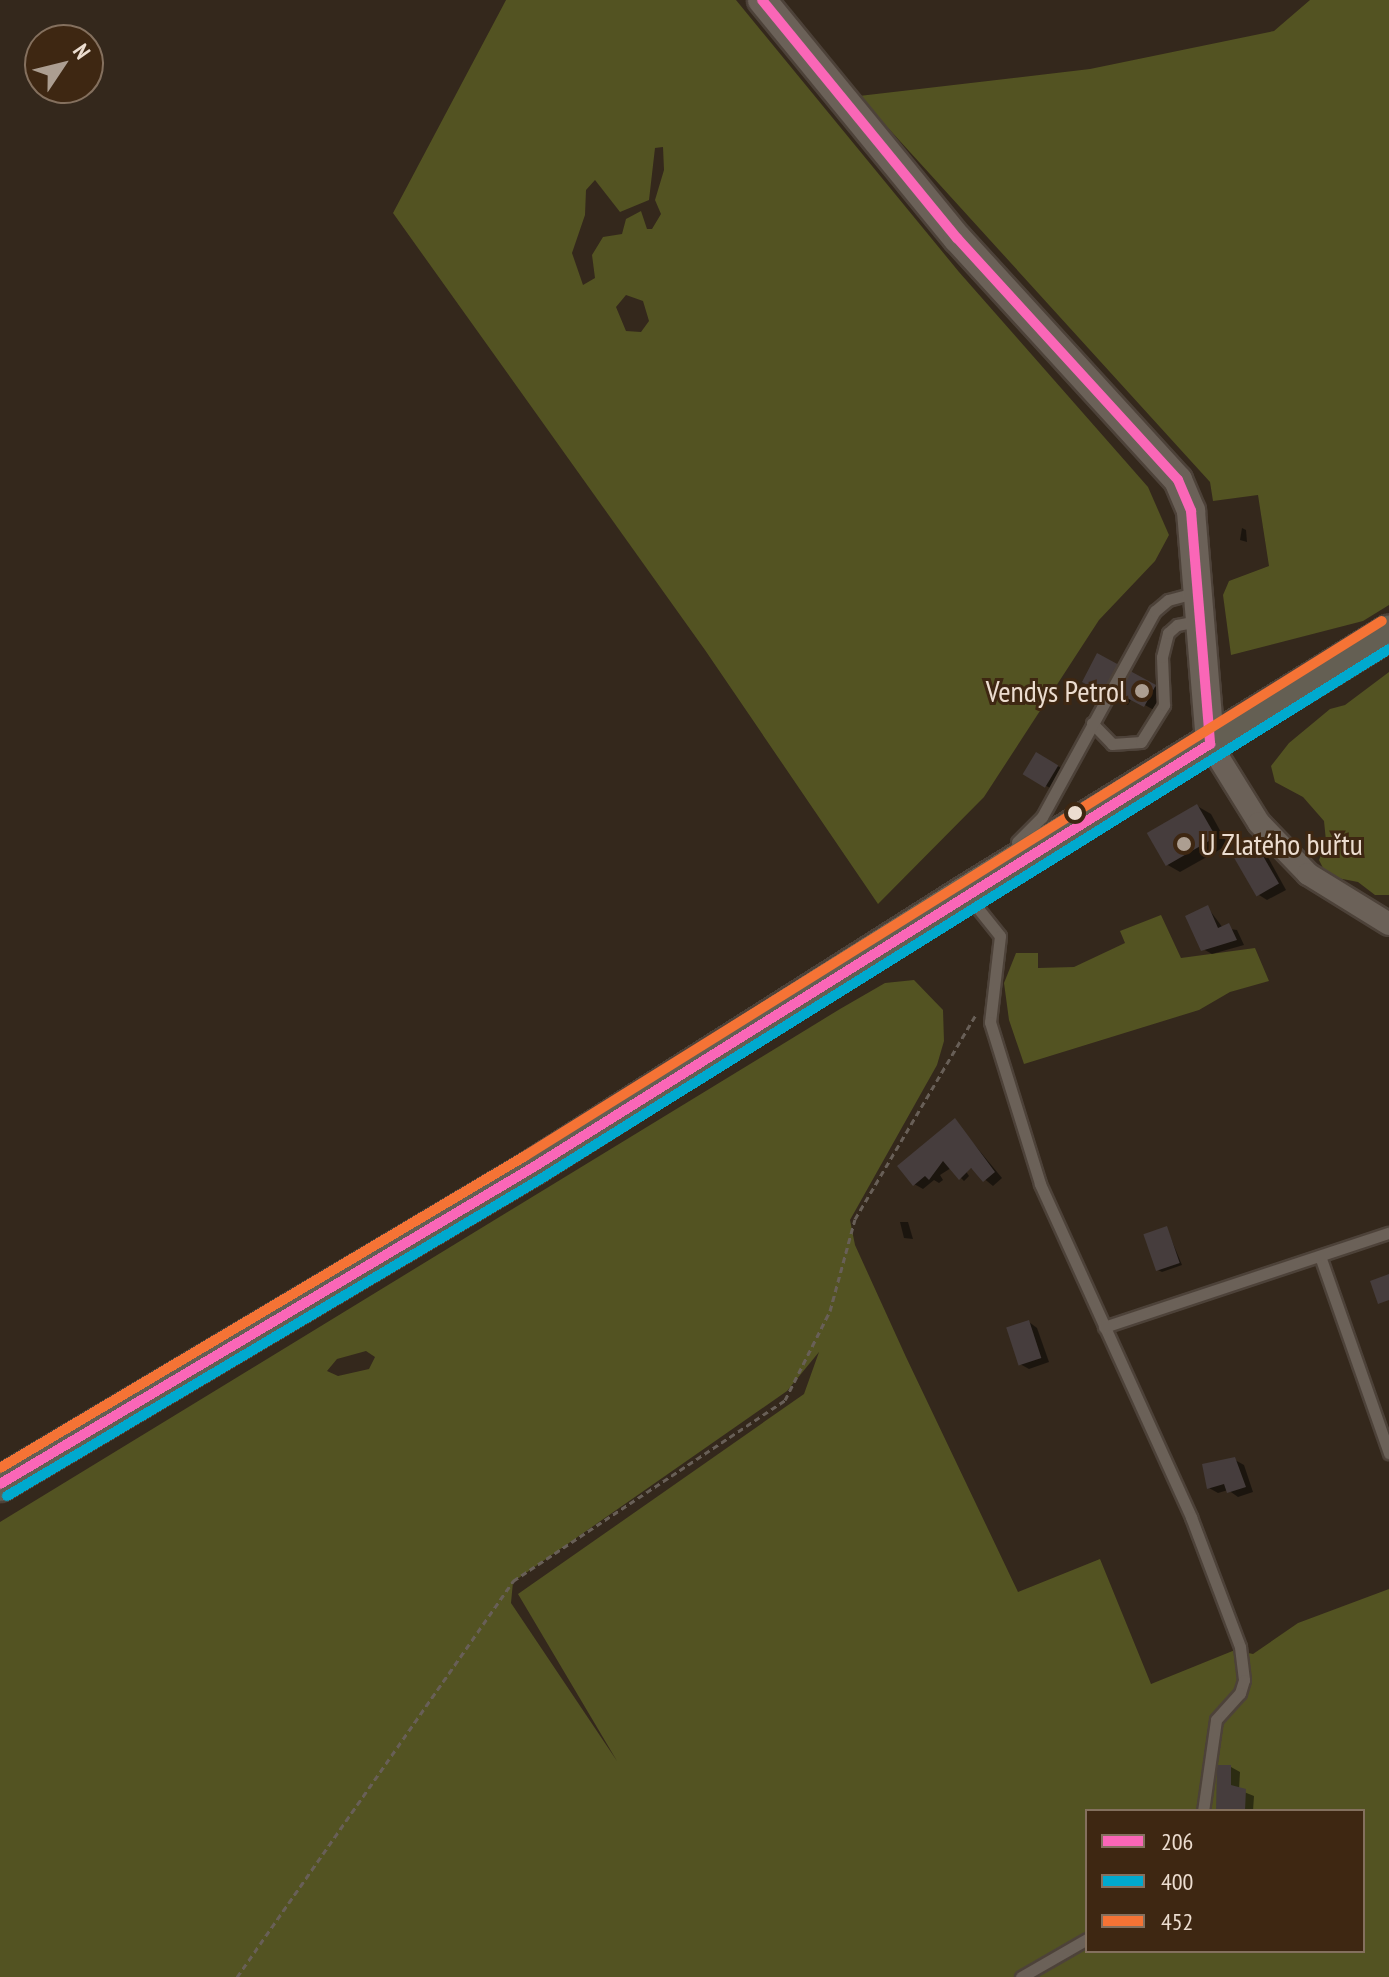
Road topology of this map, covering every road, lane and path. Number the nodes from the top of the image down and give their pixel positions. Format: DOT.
graph roads {
  1 [pos="762,0"];
  2 [pos="1198,592"];
  3 [pos="1201,620"];
  4 [pos="1389,633"];
  5 [pos="1092,723"];
  6 [pos="1210,744"];
  7 [pos="966,893"];
  8 [pos="1389,924"];
  9 [pos="990,1001"];
  10 [pos="762,1022"];
  11 [pos="1389,1233"];
  12 [pos="1320,1256"];
  13 [pos="1104,1327"];
  14 [pos="1389,1453"];
  15 [pos="0,1484"];
  16 [pos="1203,1809"];
  17 [pos="1085,1940"];
  18 [pos="237,1977"];
  19 [pos="1021,1977"];
  1 -- 2 [label="street"];
  2 -- 3 [label="street"];
  2 -- 5 [label="lane"];
  3 -- 5 [label="lane"];
  3 -- 6 [label="street"];
  4 -- 6 [label="main road"];
  5 -- 10 [label="lane"];
  6 -- 7 [label="main road"];
  6 -- 8 [label="street"];
  7 -- 9 [label="lane"];
  7 -- 10 [label="main road"];
  9 -- 13 [label="lane"];
  9 -- 18 [label="path"];
  10 -- 15 [label="main road"];
  11 -- 12 [label="lane"];
  12 -- 13 [label="lane"];
  12 -- 14 [label="lane"];
  13 -- 16 [label="lane"];
  17 -- 19 [label="lane"];
}
